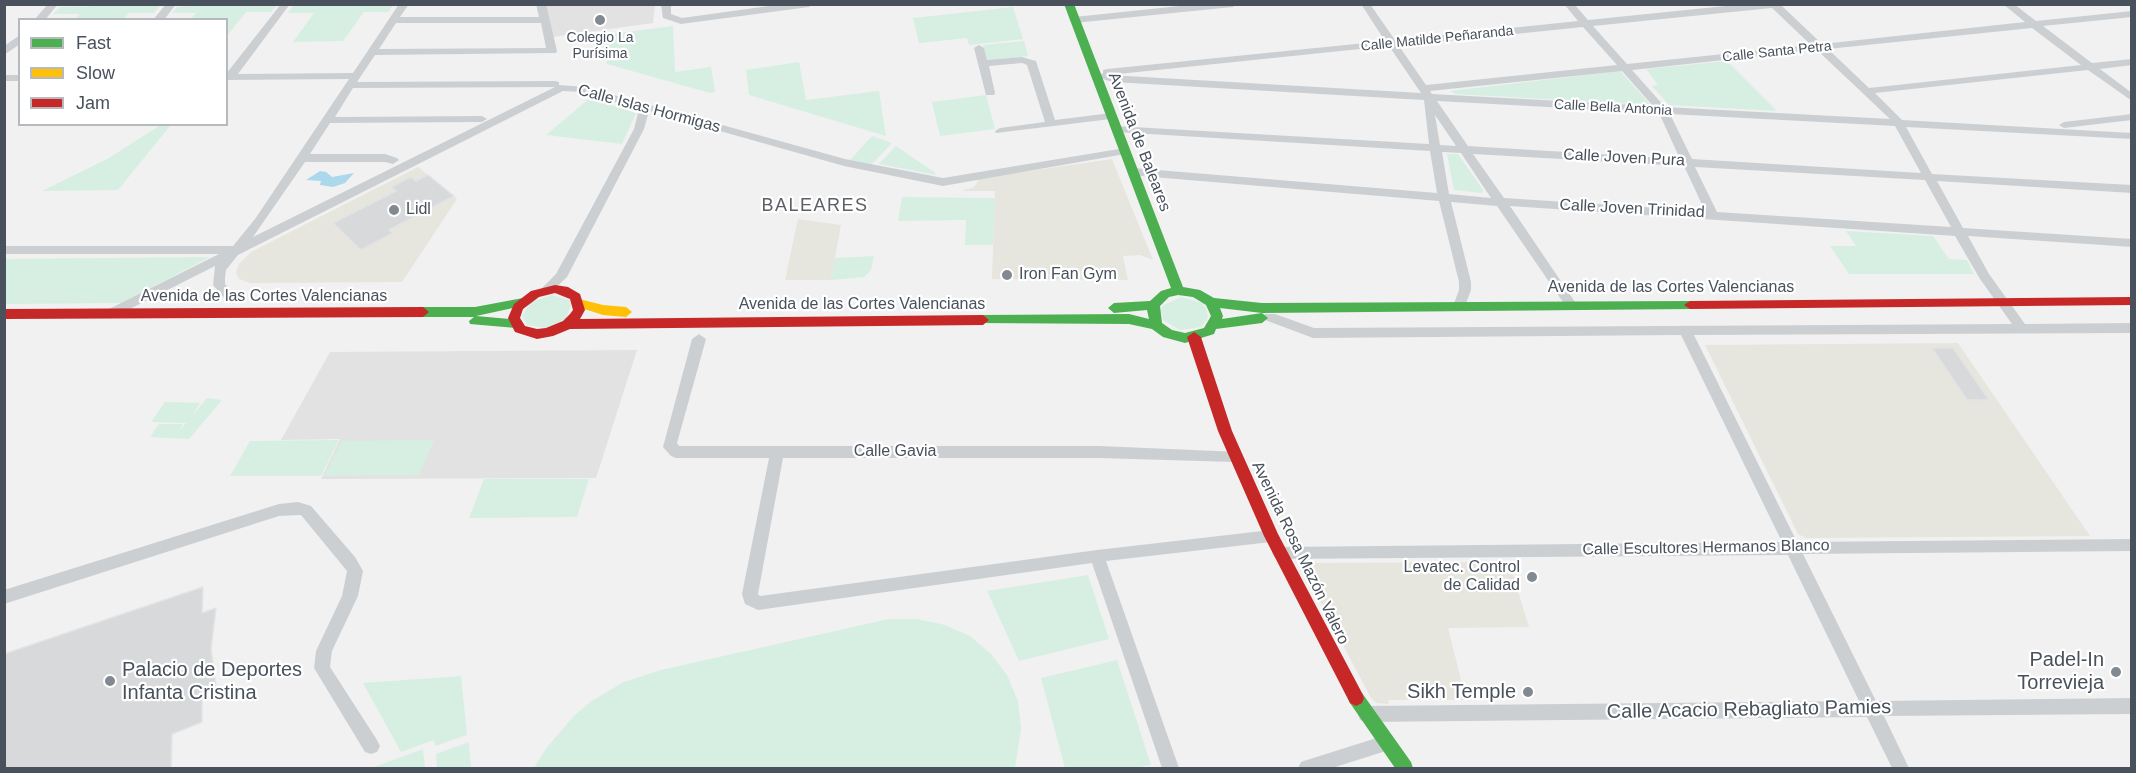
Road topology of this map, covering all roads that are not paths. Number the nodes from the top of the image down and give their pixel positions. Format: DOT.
graph roads {
  1 [pos="54,4"];
  2 [pos="172,4"];
  3 [pos="286,4"];
  4 [pos="404,4"];
  5 [pos="541,4"];
  6 [pos="666,4"];
  7 [pos="809,4"];
  8 [pos="1069,4"];
  9 [pos="1233,4"];
  10 [pos="1365,4"];
  11 [pos="1568,4"];
  12 [pos="1779,4"];
  13 [pos="2007,4"];
  14 [pos="1774,5"];
  15 [pos="2132,14"];
  16 [pos="41,18"];
  17 [pos="160,18"];
  18 [pos="393,20"];
  19 [pos="544,20"];
  20 [pos="1074,20"];
  21 [pos="1585,24"];
  22 [pos="2034,25"];
  23 [pos="18,40"];
  24 [pos="1392,44"];
  25 [pos="1819,47"];
  26 [pos="979,48"];
  27 [pos="4,52"];
  28 [pos="372,52"];
  29 [pos="2132,62"];
  30 [pos="983,64"];
  31 [pos="2090,67"];
  32 [pos="1625,68"];
  33 [pos="1095,75"];
  34 [pos="228,77"];
  35 [pos="353,80"];
  36 [pos="555,84"];
  37 [pos="1868,91"];
  38 [pos="990,93"];
  39 [pos="1425,93"];
  40 [pos="2132,98"];
  41 [pos="645,107"];
  42 [pos="1663,111"];
  43 [pos="671,114"];
  44 [pos="2132,117"];
  45 [pos="482,119"];
  46 [pos="327,120"];
  47 [pos="1113,122"];
  48 [pos="1051,124"];
  49 [pos="1899,124"];
  50 [pos="639,129"];
  51 [pos="2023,129"];
  52 [pos="1000,131"];
  53 [pos="2132,135"];
  54 [pos="1435,147"];
  55 [pos="1463,148"];
  56 [pos="1125,151"];
  57 [pos="302,158"];
  58 [pos="393,160"];
  59 [pos="1688,162"];
  60 [pos="1133,172"];
  61 [pos="1929,177"];
  62 [pos="2132,189"];
  63 [pos="1444,198"];
  64 [pos="1500,202"];
  65 [pos="1712,214"];
  66 [pos="1959,230"];
  67 [pos="2132,243"];
  68 [pos="4,250"];
  69 [pos="236,250"];
  70 [pos="561,277"];
  71 [pos="545,291"];
  72 [pos="567,291"];
  73 [pos="1178,291"];
  74 [pos="229,296"];
  75 [pos="523,302"];
  76 [pos="1211,302"];
  77 [pos="2132,302"];
  78 [pos="579,303"];
  79 [pos="1154,305"];
  80 [pos="1571,305"];
  81 [pos="1459,306"];
  82 [pos="2006,307"];
  83 [pos="2132,311"];
  84 [pos="4,314"];
  85 [pos="110,314"];
  86 [pos="1270,317"];
  87 [pos="516,323"];
  88 [pos="568,324"];
  89 [pos="1156,324"];
  90 [pos="4,325"];
  91 [pos="1214,325"];
  92 [pos="2132,328"];
  93 [pos="2022,329"];
  94 [pos="1685,331"];
  95 [pos="1194,337"];
  96 [pos="699,339"];
  97 [pos="777,452"];
  98 [pos="1235,456"];
  99 [pos="1271,536"];
  100 [pos="2132,545"];
  101 [pos="1792,548"];
  102 [pos="1280,553"];
  103 [pos="1097,556"];
  104 [pos="4,597"];
  105 [pos="2132,706"];
  106 [pos="1871,709"];
  107 [pos="1366,714"];
  108 [pos="1386,743"];
  109 [pos="371,746"];
  110 [pos="1171,768"];
  111 [pos="1307,768"];
  112 [pos="1405,768"];
  113 [pos="1901,768"];
  1 -- 16 [label="street"];
  2 -- 17 [label="street"];
  3 -- 34 [label="street"];
  4 -- 18 [label="street"];
  5 -- 19 [label="street"];
  6 -- 7 [label="street"];
  8 -- 20 [label="main road, Avenida de Baleares"];
  9 -- 20 [label="street"];
  10 -- 24 [label="street"];
  11 -- 21 [label="street"];
  12 -- 14 [label="street, Calle Matilde Peñaranda"];
  13 -- 22 [label="street"];
  14 -- 21 [label="street, Calle Matilde Peñaranda"];
  14 -- 25 [label="street"];
  15 -- 22 [label="street, Calle Santa Petra"];
  18 -- 19 [label="street"];
  18 -- 28 [label="street"];
  19 -- 28 [label="street"];
  20 -- 33 [label="main road, Avenida de Baleares"];
  21 -- 24 [label="street, Calle Matilde Peñaranda"];
  21 -- 32 [label="street"];
  22 -- 25 [label="street, Calle Santa Petra"];
  22 -- 31 [label="street"];
  23 -- 27 [label="street"];
  24 -- 33 [label="street, Calle Matilde Peñaranda"];
  24 -- 39 [label="street"];
  25 -- 32 [label="street, Calle Santa Petra"];
  25 -- 37 [label="street"];
  26 -- 30 [label="street"];
  28 -- 35 [label="street"];
  29 -- 31 [label="street"];
  30 -- 38 [label="street"];
  30 -- 48 [label="street"];
  31 -- 37 [label="street"];
  31 -- 40 [label="street"];
  32 -- 39 [label="street, Calle Santa Petra"];
  32 -- 42 [label="street"];
  33 -- 39 [label="street, Calle Bella Antonia"];
  33 -- 47 [label="main road, Avenida de Baleares"];
  34 -- 35 [label="street"];
  35 -- 36 [label="street"];
  35 -- 46 [label="street"];
  37 -- 49 [label="street"];
  39 -- 42 [label="street, Calle Bella Antonia"];
  39 -- 54 [label="street"];
  39 -- 55 [label="street"];
  41 -- 43 [label="street, Calle Islas Hormigas"];
  41 -- 50 [label="street"];
  41 -- 69 [label="street, Calle Islas Hormigas"];
  42 -- 49 [label="street, Calle Bella Antonia"];
  42 -- 59 [label="street"];
  43 -- 50 [label="street"];
  43 -- 56 [label="street, Calle Islas Hormigas"];
  44 -- 51 [label="street"];
  45 -- 46 [label="street"];
  46 -- 57 [label="street"];
  47 -- 48 [label="street, Calle Joven Pura"];
  47 -- 54 [label="street, Calle Joven Pura"];
  47 -- 56 [label="main road, Avenida de Baleares"];
  48 -- 52 [label="street, Calle Joven Pura"];
  49 -- 51 [label="street, Calle Bella Antonia"];
  49 -- 61 [label="street"];
  50 -- 70 [label="street"];
  51 -- 53 [label="street, Calle Bella Antonia"];
  54 -- 55 [label="street, Calle Joven Pura"];
  54 -- 63 [label="street"];
  55 -- 59 [label="street, Calle Joven Pura"];
  55 -- 64 [label="street"];
  56 -- 60 [label="main road, Avenida de Baleares"];
  57 -- 58 [label="street"];
  57 -- 69 [label="street"];
  59 -- 61 [label="street, Calle Joven Pura"];
  59 -- 65 [label="street"];
  60 -- 63 [label="street, Calle Joven Trinidad"];
  60 -- 73 [label="main road, Avenida de Baleares"];
  61 -- 62 [label="street, Calle Joven Pura"];
  61 -- 66 [label="street"];
  63 -- 64 [label="street, Calle Joven Trinidad"];
  63 -- 81 [label="street"];
  64 -- 65 [label="street, Calle Joven Trinidad"];
  64 -- 80 [label="street"];
  65 -- 66 [label="street, Calle Joven Trinidad"];
  66 -- 67 [label="street, Calle Joven Trinidad"];
  66 -- 82 [label="street"];
  68 -- 69 [label="street"];
  69 -- 74 [label="street"];
  69 -- 85 [label="street, Calle Islas Hormigas"];
  70 -- 71 [label="street"];
  70 -- 72 [label="street"];
  71 -- 72 [label="main road"];
  71 -- 75 [label="main road"];
  72 -- 78 [label="main road"];
  73 -- 76 [label="main road"];
  73 -- 79 [label="main road"];
  75 -- 85 [label="main road, Avenida de las Cortes Valencianas"];
  75 -- 87 [label="main road"];
  76 -- 81 [label="main road, Avenida de las Cortes Valencianas"];
  76 -- 91 [label="main road"];
  77 -- 82 [label="main road, Avenida de las Cortes Valencianas"];
  78 -- 79 [label="main road, Avenida de las Cortes Valencianas"];
  78 -- 88 [label="main road"];
  79 -- 89 [label="main road"];
  80 -- 81 [label="main road, Avenida de las Cortes Valencianas"];
  80 -- 82 [label="main road, Avenida de las Cortes Valencianas"];
  82 -- 83 [label="main road, Avenida de las Cortes Valencianas"];
  82 -- 86 [label="main road, Avenida de las Cortes Valencianas"];
  82 -- 93 [label="street"];
  84 -- 85 [label="main road, Avenida de las Cortes Valencianas"];
  86 -- 91 [label="main road, Avenida de las Cortes Valencianas"];
  86 -- 94 [label="street, Avenida de las Cortes Valencianas"];
  87 -- 88 [label="main road"];
  87 -- 90 [label="main road, Avenida de las Cortes Valencianas"];
  88 -- 89 [label="main road, Avenida de las Cortes Valencianas"];
  89 -- 95 [label="main road"];
  91 -- 95 [label="main road"];
  92 -- 93 [label="street, Avenida de las Cortes Valencianas"];
  93 -- 94 [label="street, Avenida de las Cortes Valencianas"];
  94 -- 101 [label="street"];
  95 -- 98 [label="main road, Avenida Rosa Mazón Valero"];
  96 -- 97 [label="street, Calle Gavia"];
  97 -- 98 [label="street, Calle Gavia"];
  97 -- 103 [label="street"];
  98 -- 99 [label="main road, Avenida Rosa Mazón Valero"];
  99 -- 102 [label="main road, Avenida Rosa Mazón Valero"];
  99 -- 103 [label="street"];
  100 -- 101 [label="street, Calle Escultores Hermanos Blanco"];
  101 -- 102 [label="street, Calle Escultores Hermanos Blanco"];
  101 -- 106 [label="street"];
  102 -- 107 [label="main road, Avenida Rosa Mazón Valero"];
  103 -- 110 [label="street"];
  104 -- 109 [label="street"];
  105 -- 106 [label="street, Calle Acacio Rebagliato Pamies"];
  106 -- 107 [label="street, Calle Acacio Rebagliato Pamies"];
  106 -- 113 [label="street"];
  107 -- 108 [label="main road, Avenida Rosa Mazón Valero"];
  108 -- 111 [label="street"];
  108 -- 112 [label="main road, Avenida Rosa Mazón Valero"];
}
